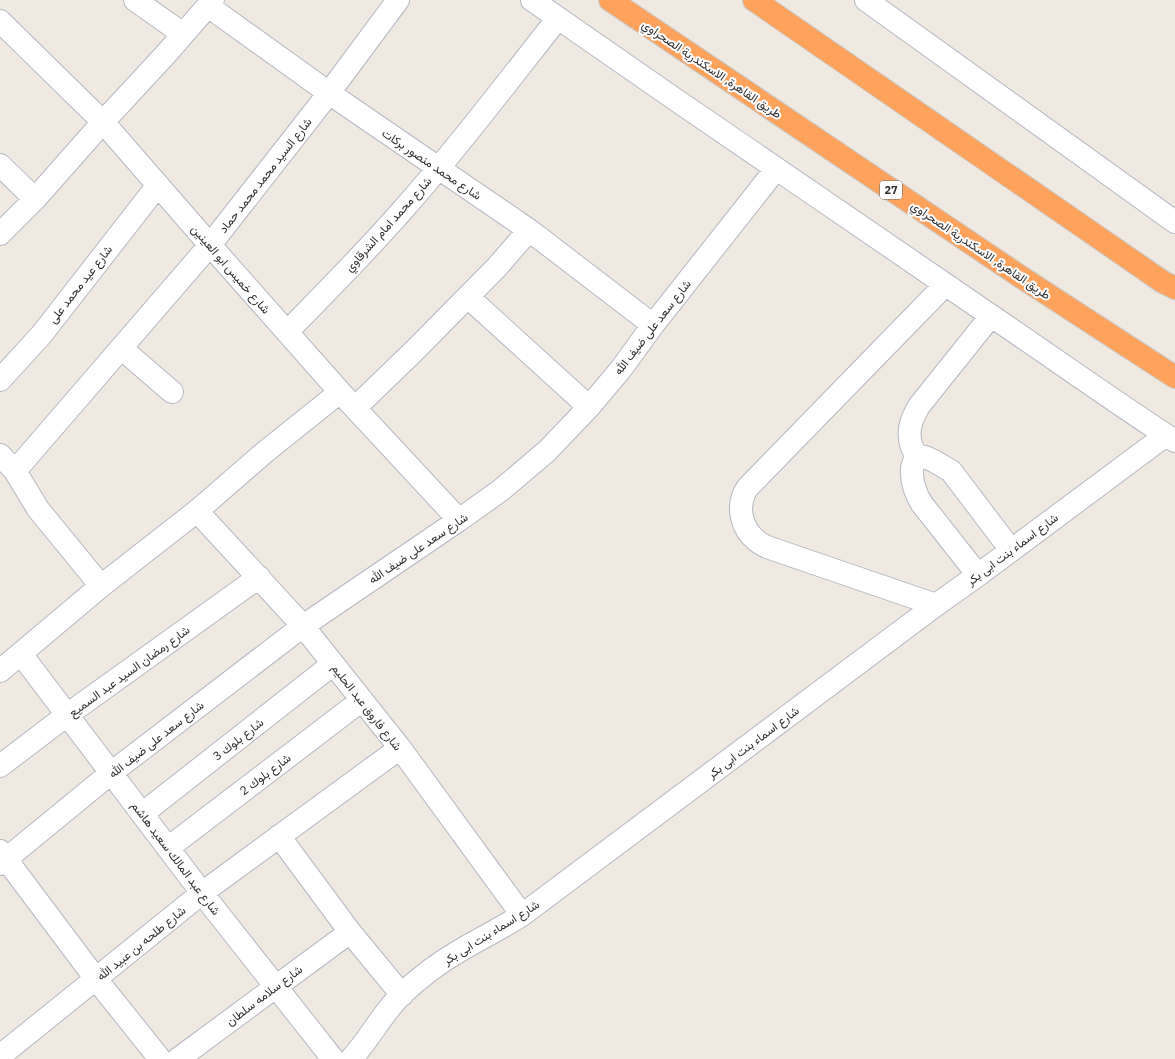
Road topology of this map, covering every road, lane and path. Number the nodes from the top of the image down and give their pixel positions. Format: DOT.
graph roads {
  1 [pos="135,0"];
  2 [pos="398,0"];
  3 [pos="532,0"];
  4 [pos="610,0"];
  5 [pos="754,0"];
  6 [pos="866,0"];
  7 [pos="211,3"];
  8 [pos="558,18"];
  9 [pos="0,21"];
  10 [pos="183,34"];
  11 [pos="329,93"];
  12 [pos="103,122"];
  13 [pos="0,165"];
  14 [pos="438,168"];
  15 [pos="776,169"];
  16 [pos="158,185"];
  17 [pos="35,199"];
  18 [pos="1175,222"];
  19 [pos="529,230"];
  20 [pos="0,234"];
  21 [pos="210,245"];
  22 [pos="945,285"];
  23 [pos="1175,288"];
  24 [pos="468,297"];
  25 [pos="991,316"];
  26 [pos="653,325"];
  27 [pos="287,332"];
  28 [pos="121,348"];
  29 [pos="1175,377"];
  30 [pos="0,380"];
  31 [pos="172,392"];
  32 [pos="340,392"];
  33 [pos="589,407"];
  34 [pos="355,408"];
  35 [pos="1170,438"];
  36 [pos="0,455"];
  37 [pos="915,455"];
  38 [pos="15,471"];
  39 [pos="197,511"];
  40 [pos="459,520"];
  41 [pos="1010,550"];
  42 [pos="978,575"];
  43 [pos="259,577"];
  44 [pos="101,586"];
  45 [pos="936,605"];
  46 [pos="304,626"];
  47 [pos="21,654"];
  48 [pos="333,664"];
  49 [pos="0,672"];
  50 [pos="362,700"];
  51 [pos="67,715"];
  52 [pos="400,748"];
  53 [pos="0,766"];
  54 [pos="111,773"];
  55 [pos="142,814"];
  56 [pos="279,836"];
  57 [pos="168,848"];
  58 [pos="2,858"];
  59 [pos="202,893"];
  60 [pos="522,915"];
  61 [pos="350,932"];
  62 [pos="96,979"];
  63 [pos="276,986"];
  64 [pos="402,995"];
  65 [pos="5,1052"];
  66 [pos="160,1059"];
  67 [pos="178,1059"];
  68 [pos="334,1059"];
  69 [pos="351,1059"];
  1 -- 10 [label="street"];
  2 -- 11 [label="street, شارع السيد محمد محمد حماد"];
  3 -- 8 [label="street"];
  4 -- 29 [label="highway, طريق القاهرة, الاسكندرية الصحراوي / 27"];
  5 -- 23 [label="highway"];
  6 -- 18 [label="street"];
  7 -- 10 [label="street"];
  7 -- 11 [label="street, شارع محمد منصور بركات"];
  8 -- 14 [label="street, شارع محمد امام الشرقاوي"];
  8 -- 15 [label="street"];
  9 -- 12 [label="street, شارع خميس ابو العينين"];
  10 -- 12 [label="street"];
  11 -- 14 [label="street, شارع محمد منصور بركات"];
  11 -- 21 [label="street, شارع السيد محمد محمد حماد"];
  12 -- 16 [label="street, شارع خميس ابو العينين"];
  12 -- 17 [label="street"];
  13 -- 17 [label="street"];
  14 -- 19 [label="street, شارع محمد منصور بركات"];
  14 -- 27 [label="street, شارع محمد امام الشرقاوي"];
  15 -- 22 [label="street"];
  15 -- 26 [label="street, شارع سعد على ضيف الله"];
  16 -- 21 [label="street, شارع خميس ابو العينين"];
  16 -- 30 [label="street, شارع عيد محمد على"];
  17 -- 20 [label="street"];
  19 -- 24 [label="street"];
  19 -- 26 [label="street, شارع محمد منصور بركات"];
  21 -- 27 [label="street, شارع خميس ابو العينين"];
  21 -- 28 [label="street, شارع السيد محمد محمد حماد"];
  22 -- 25 [label="street"];
  22 -- 45 [label="street"];
  24 -- 33 [label="street"];
  24 -- 34 [label="street"];
  25 -- 35 [label="street"];
  25 -- 37 [label="street"];
  26 -- 33 [label="street, شارع سعد على ضيف الله"];
  27 -- 32 [label="street, شارع خميس ابو العينين"];
  28 -- 31 [label="street"];
  28 -- 38 [label="street, شارع السيد محمد محمد حماد"];
  32 -- 34 [label="street, شارع خميس ابو العينين"];
  32 -- 39 [label="street"];
  33 -- 40 [label="street, شارع سعد على ضيف الله"];
  34 -- 40 [label="street, شارع خميس ابو العينين"];
  35 -- 41 [label="street, شارع اسماء بنت ابى بكر"];
  36 -- 38 [label="street"];
  37 -- 41 [label="street"];
  37 -- 42 [label="street"];
  38 -- 44 [label="street"];
  39 -- 43 [label="street, شارع فاروق عبد الحليم"];
  39 -- 44 [label="street"];
  40 -- 46 [label="street, شارع سعد على ضيف الله"];
  41 -- 42 [label="street, شارع اسماء بنت ابى بكر"];
  42 -- 45 [label="street, شارع اسماء بنت ابى بكر"];
  43 -- 46 [label="street, شارع فاروق عبد الحليم"];
  43 -- 51 [label="street, شارع رمضان السيد عبد السميع"];
  44 -- 47 [label="street"];
  45 -- 60 [label="street, شارع اسماء بنت ابى بكر"];
  46 -- 48 [label="street, شارع فاروق عبد الحليم"];
  46 -- 54 [label="street, شارع سعد على ضيف الله"];
  47 -- 49 [label="street"];
  47 -- 51 [label="street, شارع عبد المالك سعيد هاشم"];
  48 -- 50 [label="street, شارع فاروق عبد الحليم"];
  48 -- 55 [label="street, شارع بلوك 3"];
  50 -- 52 [label="street, شارع فاروق عبد الحليم"];
  50 -- 57 [label="street, شارع بلوك 2"];
  51 -- 53 [label="street, شارع رمضان السيد عبد السميع"];
  51 -- 54 [label="street, شارع عبد المالك سعيد هاشم"];
  52 -- 56 [label="street, شارع طلحه بن عبيد الله"];
  52 -- 60 [label="street, شارع فاروق عبد الحليم"];
  54 -- 55 [label="street, شارع عبد المالك سعيد هاشم"];
  54 -- 58 [label="street, شارع سعد على ضيف الله"];
  55 -- 57 [label="street, شارع عبد المالك سعيد هاشم"];
  56 -- 59 [label="street, شارع طلحه بن عبيد الله"];
  56 -- 61 [label="street"];
  57 -- 59 [label="street, شارع عبد المالك سعيد هاشم"];
  58 -- 62 [label="street"];
  59 -- 62 [label="street, شارع طلحه بن عبيد الله"];
  59 -- 63 [label="street, شارع عبد المالك سعيد هاشم"];
  60 -- 64 [label="street, شارع اسماء بنت ابى بكر"];
  61 -- 63 [label="street, شارع سلامه سلطان"];
  61 -- 64 [label="street"];
  62 -- 65 [label="street, شارع طلحه بن عبيد الله"];
  62 -- 66 [label="street"];
  63 -- 67 [label="street, شارع سلامه سلطان"];
  63 -- 68 [label="street, شارع عبد المالك سعيد هاشم"];
  64 -- 69 [label="street, شارع اسماء بنت ابى بكر"];
}
